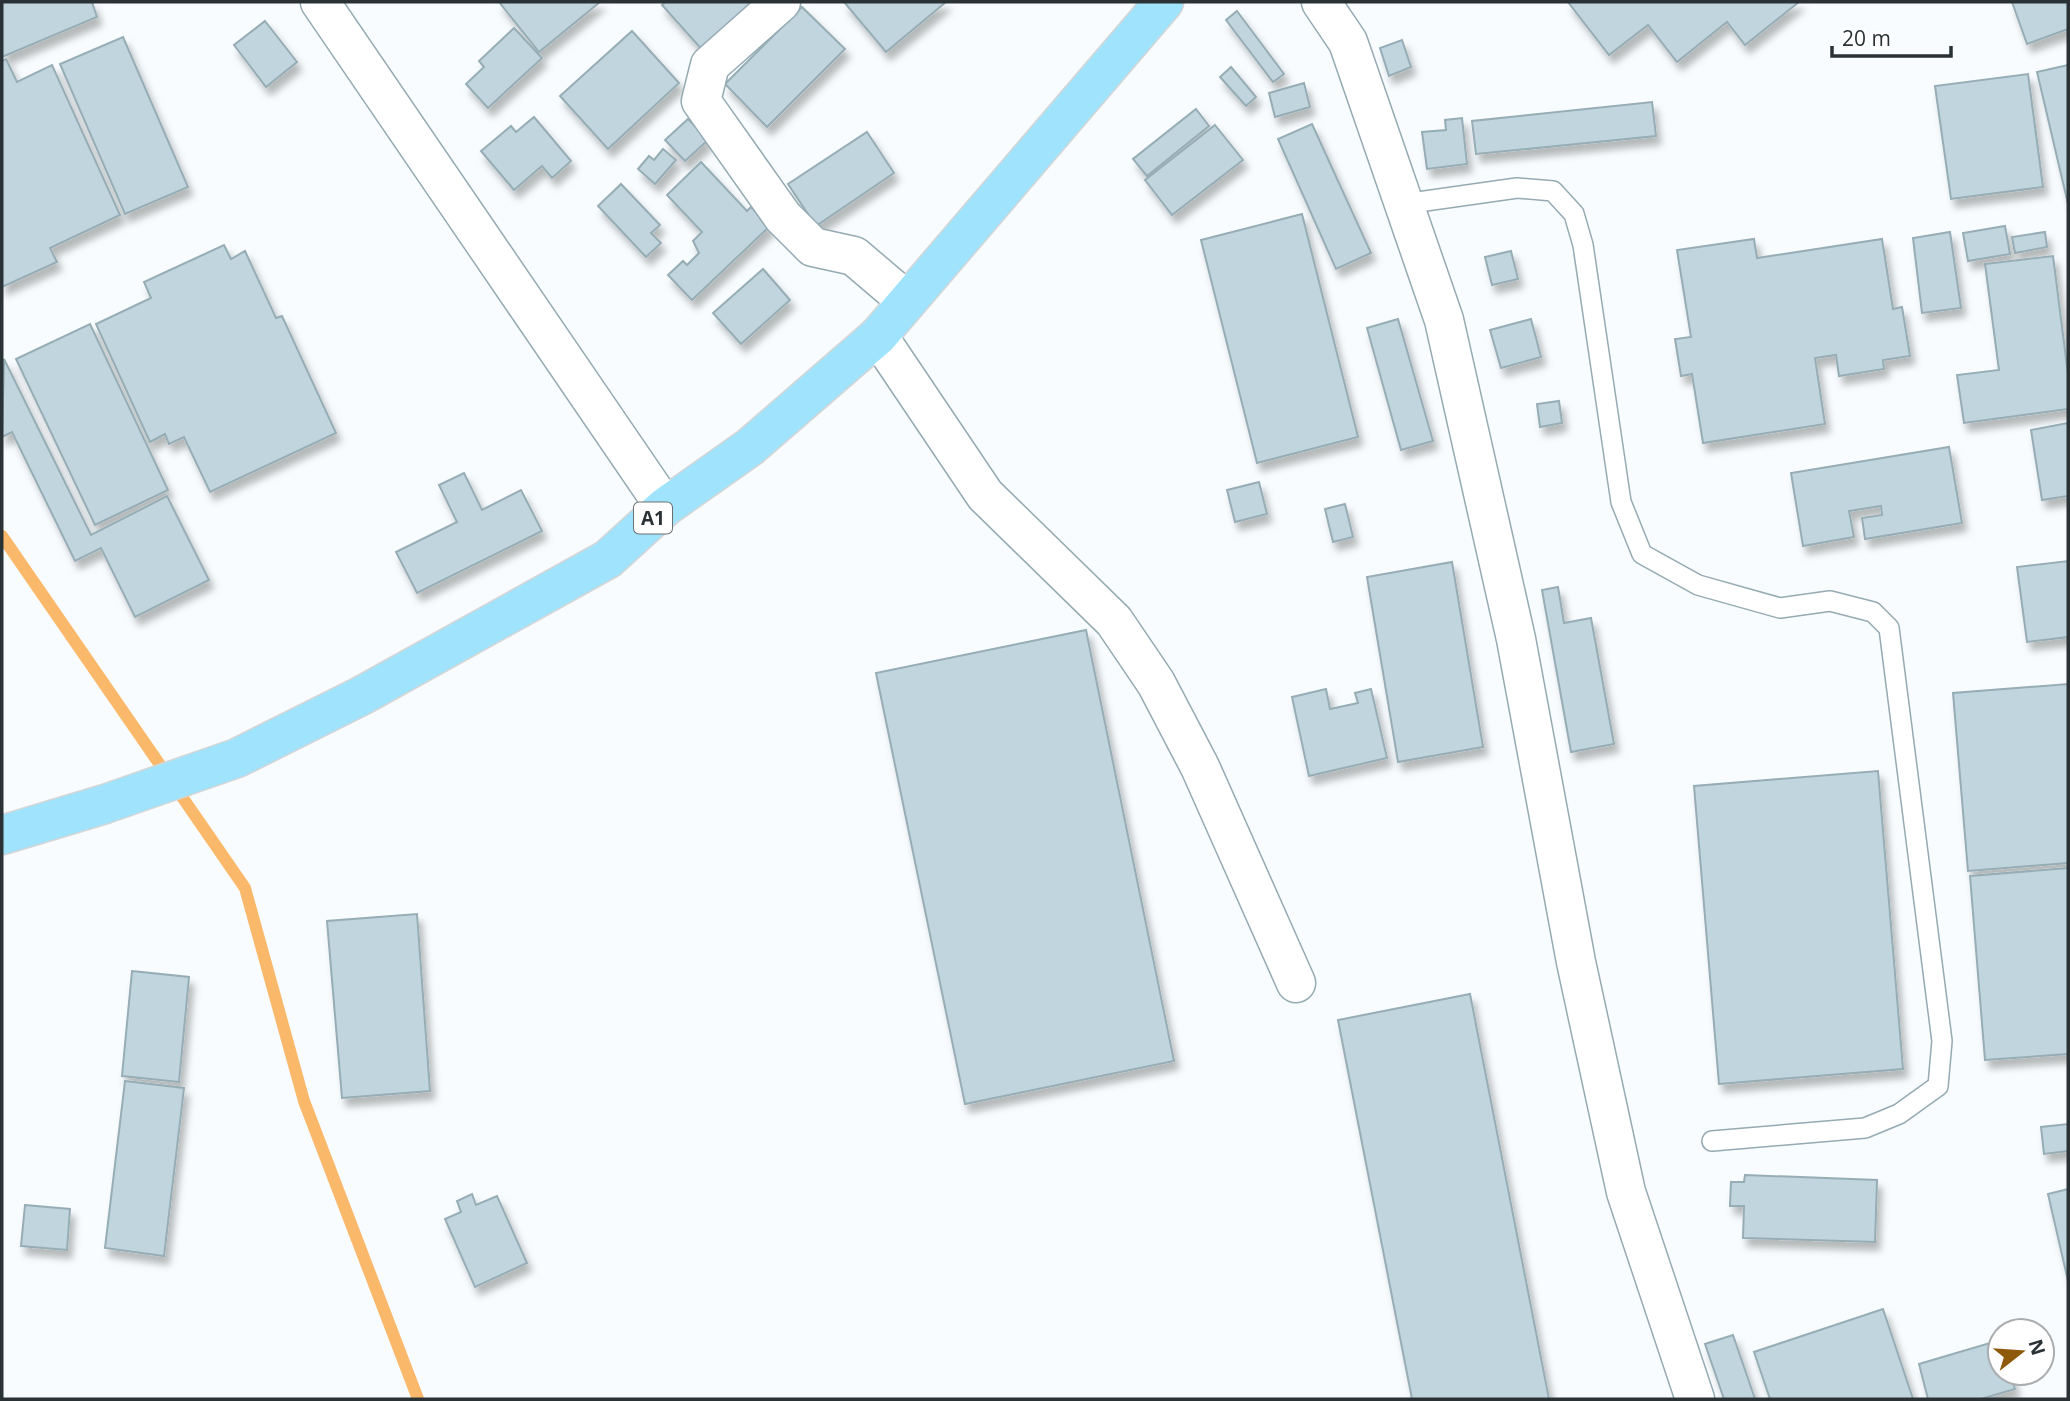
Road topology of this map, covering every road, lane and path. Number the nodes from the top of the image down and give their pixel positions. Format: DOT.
graph roads {
  1 [pos="320,2"];
  2 [pos="781,2"];
  3 [pos="1164,2"];
  4 [pos="1321,2"];
  5 [pos="1404,204"];
  6 [pos="907,301"];
  7 [pos="878,336"];
  8 [pos="665,507"];
  9 [pos="2,835"];
  10 [pos="1296,983"];
  11 [pos="1712,1141"];
  12 [pos="1695,1399"];
  1 -- 8 [label="street"];
  2 -- 6 [label="street"];
  3 -- 6 [label="highway, A1"];
  4 -- 5 [label="street"];
  5 -- 11 [label="lane"];
  5 -- 12 [label="street"];
  6 -- 7 [label="highway, A1"];
  7 -- 8 [label="highway, A1"];
  7 -- 10 [label="street"];
  8 -- 9 [label="highway, A1"];
}
